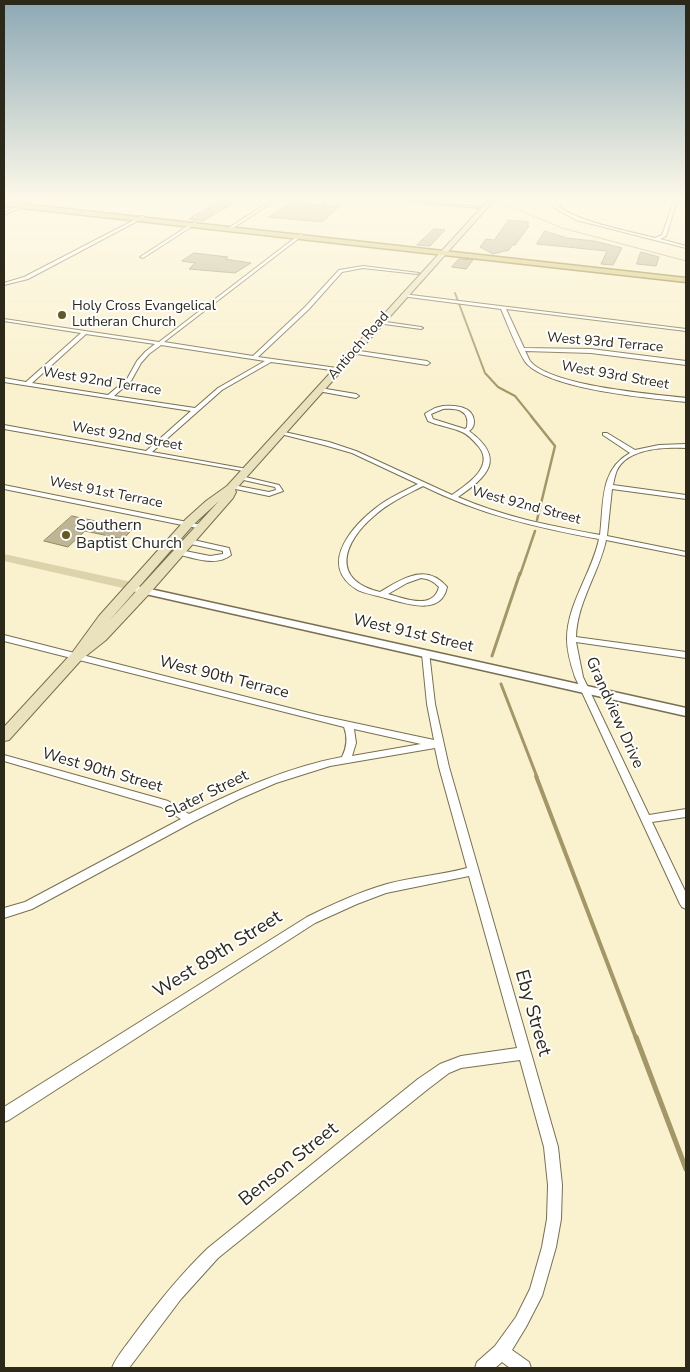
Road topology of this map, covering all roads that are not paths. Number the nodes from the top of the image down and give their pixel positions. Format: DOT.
graph roads {
  1 [pos="57,262"];
  2 [pos="265,262"];
  3 [pos="432,262"];
  4 [pos="536,262"];
  5 [pos="418,276"];
  6 [pos="686,278"];
  7 [pos="4,284"];
  8 [pos="403,295"];
  9 [pos="503,308"];
  10 [pos="4,320"];
  11 [pos="15,322"];
  12 [pos="379,322"];
  13 [pos="4,328"];
  14 [pos="421,328"];
  15 [pos="686,330"];
  16 [pos="85,332"];
  17 [pos="160,343"];
  18 [pos="522,349"];
  19 [pos="352,352"];
  20 [pos="255,357"];
  21 [pos="270,360"];
  22 [pos="427,363"];
  23 [pos="686,363"];
  24 [pos="337,370"];
  25 [pos="540,372"];
  26 [pos="4,380"];
  27 [pos="29,382"];
  28 [pos="320,390"];
  29 [pos="110,396"];
  30 [pos="356,396"];
  31 [pos="686,400"];
  32 [pos="195,410"];
  33 [pos="4,427"];
  34 [pos="466,431"];
  35 [pos="280,434"];
  36 [pos="605,434"];
  37 [pos="686,446"];
  38 [pos="147,453"];
  39 [pos="635,453"];
  40 [pos="244,474"];
  41 [pos="421,485"];
  42 [pos="4,487"];
  43 [pos="610,487"];
  44 [pos="232,488"];
  45 [pos="280,491"];
  46 [pos="686,497"];
  47 [pos="452,498"];
  48 [pos="189,524"];
  49 [pos="202,527"];
  50 [pos="603,538"];
  51 [pos="190,541"];
  52 [pos="180,552"];
  53 [pos="686,554"];
  54 [pos="138,590"];
  55 [pos="382,594"];
  56 [pos="4,638"];
  57 [pos="572,639"];
  58 [pos="426,654"];
  59 [pos="686,655"];
  60 [pos="78,656"];
  61 [pos="584,690"];
  62 [pos="686,712"];
  63 [pos="348,725"];
  64 [pos="4,736"];
  65 [pos="438,744"];
  66 [pos="4,758"];
  67 [pos="345,760"];
  68 [pos="686,813"];
  69 [pos="646,819"];
  70 [pos="189,820"];
  71 [pos="473,871"];
  72 [pos="686,904"];
  73 [pos="4,913"];
  74 [pos="524,1053"];
  75 [pos="4,1115"];
  76 [pos="502,1352"];
  77 [pos="120,1368"];
  78 [pos="483,1368"];
  79 [pos="523,1368"];
  1 -- 7 [label="street"];
  2 -- 17 [label="street"];
  3 -- 5 [label="main road, Antioch Road"];
  4 -- 6 [label="main road"];
  5 -- 8 [label="main road, Antioch Road"];
  5 -- 20 [label="street"];
  8 -- 9 [label="street"];
  8 -- 12 [label="main road, Antioch Road"];
  9 -- 15 [label="street"];
  9 -- 18 [label="street"];
  10 -- 11 [label="street"];
  11 -- 13 [label="street"];
  11 -- 16 [label="street"];
  12 -- 14 [label="street"];
  12 -- 19 [label="main road, Antioch Road"];
  16 -- 17 [label="street"];
  16 -- 27 [label="street"];
  17 -- 20 [label="street"];
  17 -- 29 [label="street"];
  18 -- 23 [label="street, West 93rd Terrace"];
  18 -- 25 [label="street"];
  19 -- 22 [label="street"];
  19 -- 24 [label="main road, Antioch Road"];
  20 -- 21 [label="street"];
  21 -- 24 [label="street"];
  21 -- 32 [label="street"];
  24 -- 28 [label="main road, Antioch Road"];
  25 -- 31 [label="street, West 93rd Street"];
  26 -- 27 [label="street, West 92nd Terrace"];
  27 -- 29 [label="street, West 92nd Terrace"];
  28 -- 30 [label="street, Antioch Road"];
  28 -- 35 [label="main road, Antioch Road"];
  29 -- 32 [label="street, West 92nd Terrace"];
  32 -- 38 [label="street"];
  33 -- 38 [label="street, West 92nd Street"];
  34 -- 34 [label="street"];
  34 -- 47 [label="street"];
  35 -- 40 [label="main road, Antioch Road"];
  35 -- 41 [label="street, West 92nd Street"];
  36 -- 39 [label="street"];
  37 -- 39 [label="street"];
  38 -- 40 [label="street, West 92nd Street"];
  39 -- 43 [label="street, Grandview Drive"];
  40 -- 44 [label="main road, Antioch Road"];
  40 -- 45 [label="street"];
  41 -- 47 [label="street, West 92nd Street"];
  41 -- 55 [label="street"];
  42 -- 48 [label="street, West 91st Terrace"];
  43 -- 46 [label="street"];
  43 -- 50 [label="street, Grandview Drive"];
  44 -- 45 [label="street"];
  44 -- 48 [label="main road, Antioch Road"];
  44 -- 49 [label="main road, Antioch Road"];
  47 -- 50 [label="street, West 92nd Street"];
  48 -- 49 [label="street, West 91st Terrace"];
  48 -- 54 [label="main road, Antioch Road"];
  49 -- 51 [label="main road, Antioch Road"];
  50 -- 53 [label="street, West 92nd Street"];
  50 -- 57 [label="street, Grandview Drive"];
  51 -- 52 [label="main road, Antioch Road"];
  51 -- 52 [label="street"];
  52 -- 54 [label="main road, Antioch Road"];
  54 -- 58 [label="street, West 91st Street"];
  54 -- 60 [label="main road, Antioch Road"];
  55 -- 55 [label="street"];
  56 -- 60 [label="street, West 90th Terrace"];
  57 -- 59 [label="street"];
  57 -- 61 [label="street, Grandview Drive"];
  58 -- 61 [label="street, West 91st Street"];
  58 -- 65 [label="street, Eby Street"];
  60 -- 63 [label="street, West 90th Terrace"];
  60 -- 64 [label="main road, Antioch Road"];
  61 -- 62 [label="street, West 91st Street"];
  61 -- 69 [label="street, Grandview Drive"];
  63 -- 65 [label="street, West 90th Terrace"];
  63 -- 67 [label="street"];
  65 -- 67 [label="street, Slater Street"];
  65 -- 71 [label="street, Eby Street"];
  66 -- 70 [label="street, West 90th Street"];
  67 -- 70 [label="street, Slater Street"];
  68 -- 69 [label="street"];
  69 -- 72 [label="street, Grandview Drive"];
  70 -- 73 [label="street, Slater Street"];
  71 -- 74 [label="street, Eby Street"];
  71 -- 75 [label="street, West 89th Street"];
  74 -- 76 [label="street, Eby Street"];
  74 -- 77 [label="street, Benson Street"];
  76 -- 78 [label="street, Eby Street"];
  76 -- 79 [label="street"];
}
